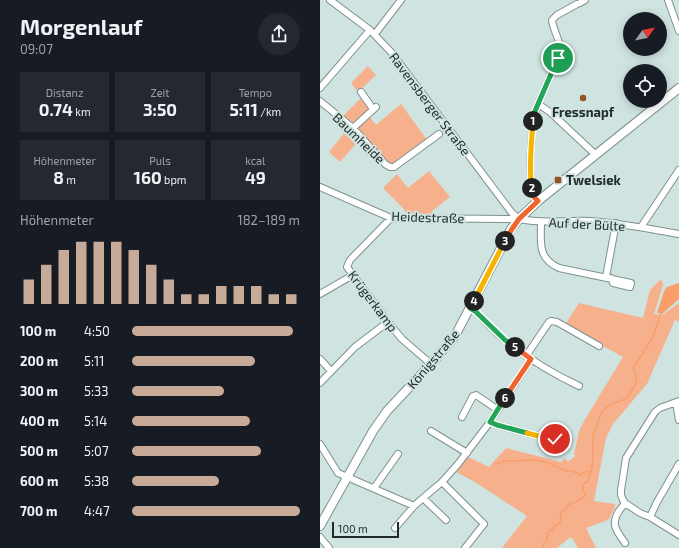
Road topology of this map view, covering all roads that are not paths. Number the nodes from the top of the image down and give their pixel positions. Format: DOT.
graph roads {
  1 [pos="330,0"];
  2 [pos="401,0"];
  3 [pos="668,0"];
  4 [pos="581,2"];
  5 [pos="679,31"];
  6 [pos="373,32"];
  7 [pos="320,88"];
  8 [pos="679,88"];
  9 [pos="361,92"];
  10 [pos="320,101"];
  11 [pos="538,104"];
  12 [pos="353,128"];
  13 [pos="439,134"];
  14 [pos="596,155"];
  15 [pos="679,170"];
  16 [pos="320,187"];
  17 [pos="538,201"];
  18 [pos="391,218"];
  19 [pos="519,219"];
  20 [pos="541,222"];
  21 [pos="616,223"];
  22 [pos="641,227"];
  23 [pos="679,234"];
  24 [pos="353,275"];
  25 [pos="320,294"];
  26 [pos="470,308"];
  27 [pos="388,322"];
  28 [pos="599,346"];
  29 [pos="529,357"];
  30 [pos="320,359"];
  31 [pos="431,364"];
  32 [pos="331,371"];
  33 [pos="320,382"];
  34 [pos="580,386"];
  35 [pos="677,402"];
  36 [pos="498,410"];
  37 [pos="462,417"];
  38 [pos="679,420"];
  39 [pos="490,422"];
  40 [pos="561,428"];
  41 [pos="431,432"];
  42 [pos="320,444"];
  43 [pos="467,453"];
  44 [pos="398,454"];
  45 [pos="679,464"];
  46 [pos="347,478"];
  47 [pos="442,482"];
  48 [pos="374,488"];
  49 [pos="423,498"];
  50 [pos="625,504"];
  51 [pos="414,506"];
  52 [pos="650,517"];
  53 [pos="446,520"];
  54 [pos="320,526"];
  55 [pos="395,528"];
  56 [pos="679,534"];
  57 [pos="320,537"];
  58 [pos="626,543"];
  59 [pos="329,548"];
  60 [pos="465,548"];
  1 -- 6 [label="street, Ravensberger Straße"];
  2 -- 6 [label="street"];
  3 -- 5 [label="street"];
  4 -- 11 [label="street"];
  6 -- 7 [label="street"];
  6 -- 19 [label="street, Ravensberger Straße"];
  8 -- 14 [label="main road, Königstraße"];
  9 -- 12 [label="street"];
  10 -- 12 [label="street, Baumheide"];
  11 -- 14 [label="street"];
  11 -- 17 [label="street"];
  12 -- 13 [label="street, Baumheide"];
  14 -- 17 [label="main road, Königstraße"];
  15 -- 22 [label="street"];
  16 -- 18 [label="street, Heidestraße"];
  17 -- 19 [label="main road, Königstraße"];
  18 -- 19 [label="street, Heidestraße"];
  18 -- 24 [label="street, Krügerkamp"];
  19 -- 20 [label="street, Auf der Bülte"];
  19 -- 26 [label="main road, Königstraße"];
  20 -- 21 [label="street, Auf der Bülte"];
  20 -- 21 [label="street"];
  21 -- 22 [label="street, Auf der Bülte"];
  22 -- 23 [label="street, Auf der Bülte"];
  24 -- 25 [label="street"];
  24 -- 27 [label="street, Krügerkamp"];
  26 -- 29 [label="street"];
  26 -- 31 [label="main road, Königstraße"];
  27 -- 31 [label="street, Krügerkamp"];
  27 -- 32 [label="street"];
  28 -- 29 [label="street"];
  29 -- 34 [label="street"];
  29 -- 36 [label="street"];
  30 -- 32 [label="street"];
  31 -- 46 [label="main road, Königstraße"];
  32 -- 33 [label="street"];
  35 -- 38 [label="street"];
  35 -- 50 [label="street"];
  36 -- 37 [label="street"];
  36 -- 39 [label="street"];
  39 -- 40 [label="street"];
  39 -- 43 [label="street"];
  41 -- 43 [label="street"];
  42 -- 46 [label="street"];
  43 -- 47 [label="street"];
  44 -- 48 [label="street"];
  45 -- 52 [label="street"];
  46 -- 48 [label="street"];
  46 -- 54 [label="main road, Königstraße"];
  47 -- 49 [label="street"];
  47 -- 60 [label="street"];
  48 -- 51 [label="street"];
  49 -- 51 [label="street"];
  49 -- 53 [label="street"];
  50 -- 52 [label="street"];
  50 -- 58 [label="street"];
  51 -- 55 [label="street"];
  52 -- 56 [label="street"];
  57 -- 59 [label="street"];
}
